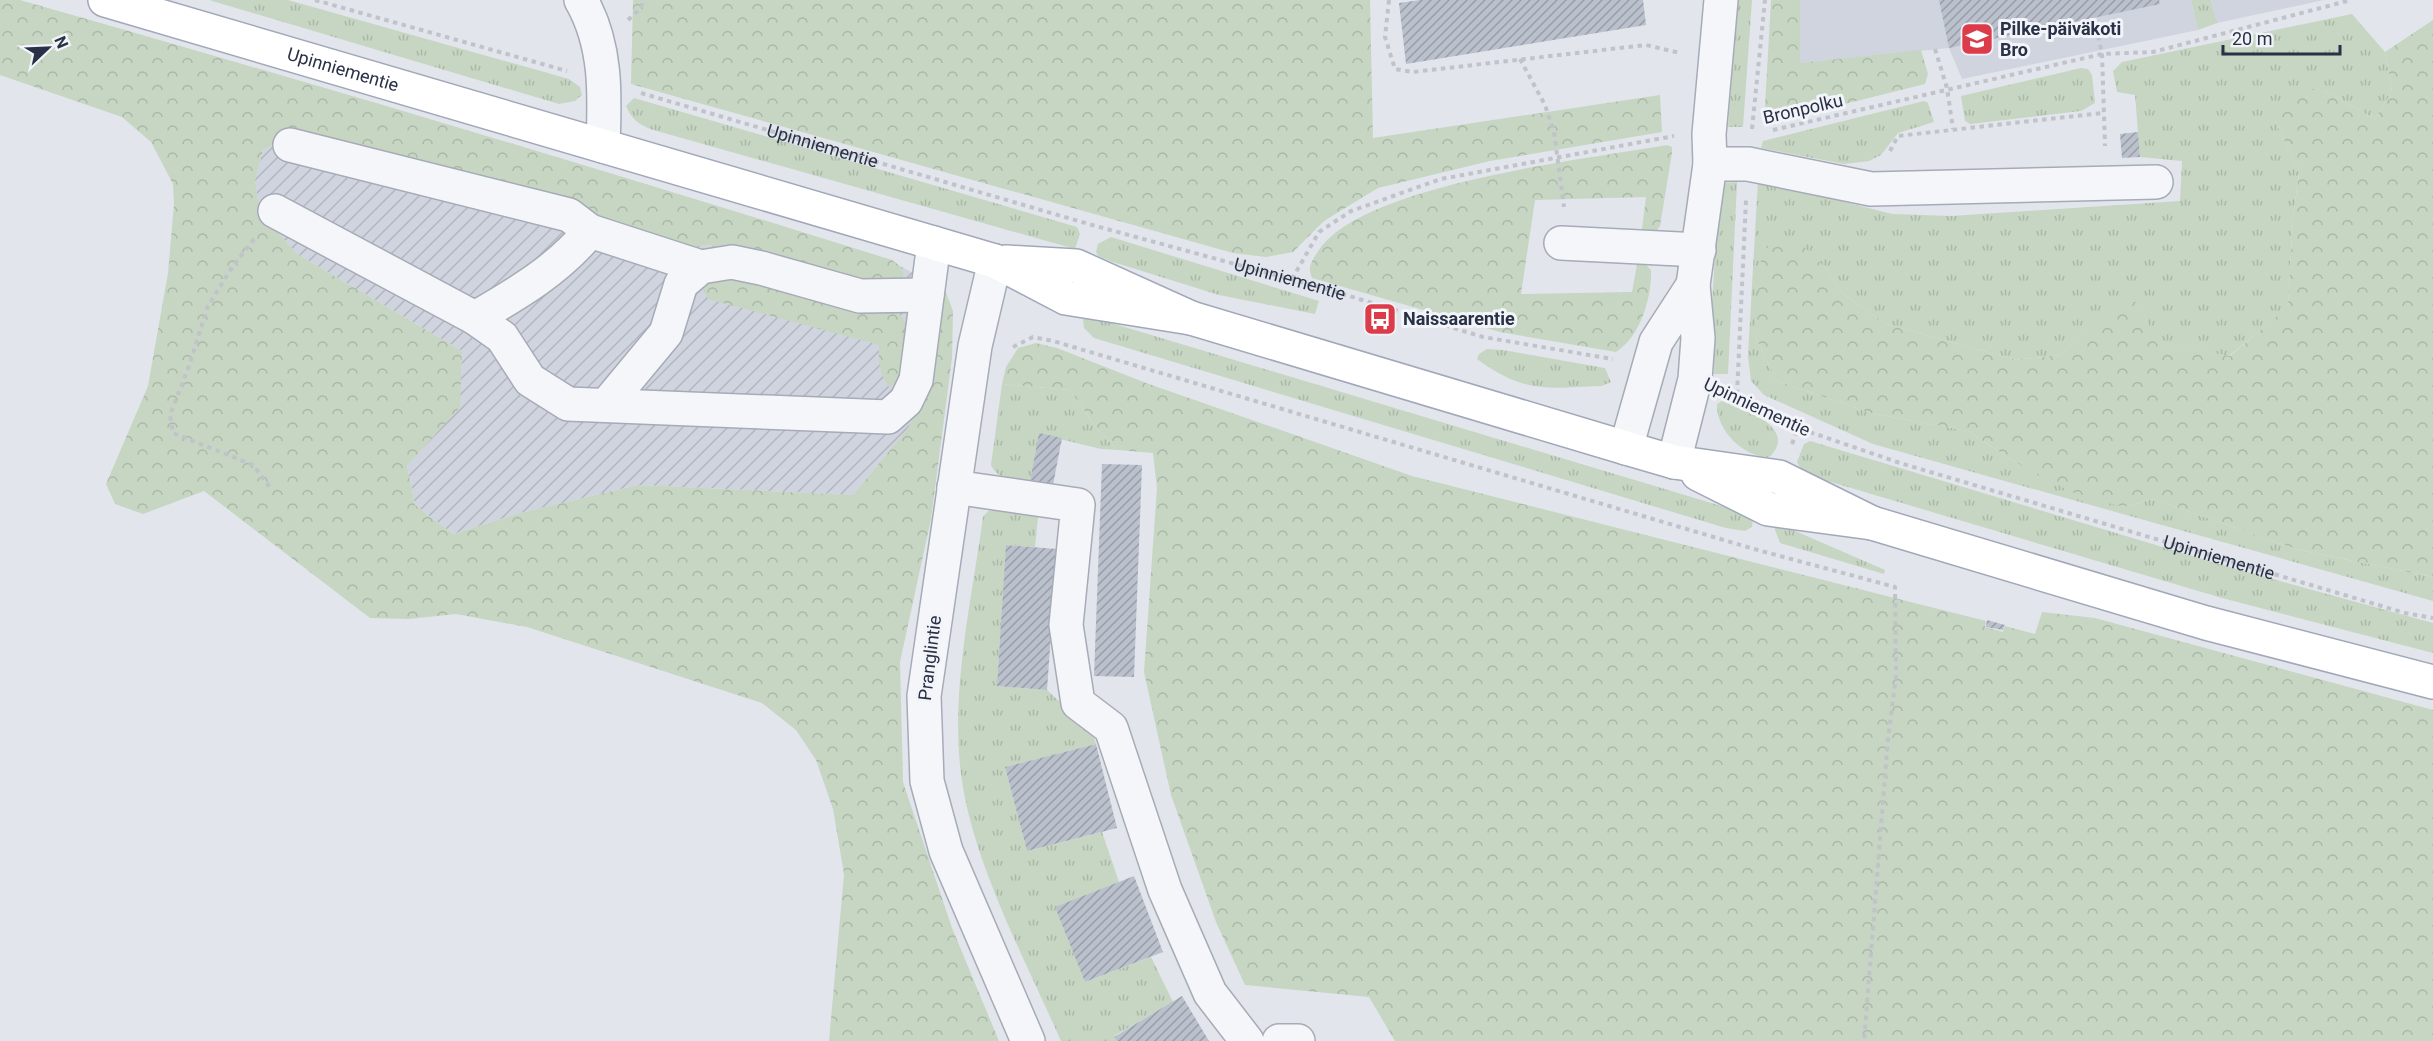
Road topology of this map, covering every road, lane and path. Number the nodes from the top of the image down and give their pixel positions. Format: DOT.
graph roads {
  1 [pos="105,0"];
  2 [pos="315,0"];
  3 [pos="581,0"];
  4 [pos="1389,0"];
  5 [pos="1721,0"];
  6 [pos="2351,0"];
  7 [pos="2050,27"];
  8 [pos="1935,49"];
  9 [pos="1686,54"];
  10 [pos="2102,54"];
  11 [pos="1520,59"];
  12 [pos="605,82"];
  13 [pos="1947,88"];
  14 [pos="2103,112"];
  15 [pos="1953,129"];
  16 [pos="290,145"];
  17 [pos="603,146"];
  18 [pos="1709,149"];
  19 [pos="1557,157"];
  20 [pos="2156,182"];
  21 [pos="2107,183"];
  22 [pos="1886,189"];
  23 [pos="1564,199"];
  24 [pos="275,211"];
  25 [pos="590,231"];
  26 [pos="934,243"];
  27 [pos="1561,243"];
  28 [pos="1699,250"];
  29 [pos="994,261"];
  30 [pos="701,267"];
  31 [pos="1292,279"];
  32 [pos="1693,285"];
  33 [pos="927,295"];
  34 [pos="475,318"];
  35 [pos="1009,354"];
  36 [pos="1649,366"];
  37 [pos="1695,379"];
  38 [pos="607,404"];
  39 [pos="1626,448"];
  40 [pos="1674,462"];
  41 [pos="954,487"];
  42 [pos="271,489"];
  43 [pos="2433,618"];
  44 [pos="2433,682"];
  45 [pos="1028,1041"];
  46 [pos="1247,1041"];
  47 [pos="1279,1041"];
  48 [pos="1298,1041"];
  49 [pos="1864,1041"];
  1 -- 17 [label="main road, Upinniementie"];
  2 -- 12 [label="path, Upinniementie"];
  3 -- 12 [label="street"];
  4 -- 11 [label="path"];
  5 -- 18 [label="street"];
  6 -- 10 [label="path, Bronpolku"];
  7 -- 10 [label="path"];
  8 -- 13 [label="path"];
  9 -- 11 [label="path"];
  10 -- 13 [label="path, Bronpolku"];
  10 -- 14 [label="path"];
  11 -- 19 [label="path"];
  12 -- 17 [label="street"];
  12 -- 31 [label="path, Upinniementie"];
  13 -- 15 [label="path"];
  13 -- 18 [label="path, Bronpolku"];
  14 -- 15 [label="path"];
  14 -- 21 [label="path"];
  15 -- 22 [label="path"];
  16 -- 25 [label="street"];
  17 -- 26 [label="main road, Upinniementie"];
  18 -- 19 [label="path, Bronpolku"];
  18 -- 22 [label="street"];
  18 -- 28 [label="street"];
  19 -- 23 [label="path"];
  19 -- 31 [label="path, Bronpolku"];
  20 -- 21 [label="street"];
  21 -- 22 [label="street"];
  24 -- 34 [label="street"];
  24 -- 42 [label="path"];
  25 -- 30 [label="street"];
  25 -- 34 [label="street"];
  26 -- 29 [label="main road, Upinniementie"];
  26 -- 33 [label="street"];
  27 -- 28 [label="street"];
  28 -- 32 [label="street"];
  29 -- 39 [label="main road, Upinniementie"];
  29 -- 41 [label="street, Pranglintie"];
  30 -- 33 [label="street"];
  30 -- 38 [label="street"];
  31 -- 36 [label="path, Upinniementie"];
  32 -- 36 [label="street"];
  32 -- 37 [label="street"];
  33 -- 38 [label="street"];
  34 -- 38 [label="street"];
  35 -- 49 [label="path"];
  36 -- 39 [label="street"];
  37 -- 40 [label="street"];
  37 -- 43 [label="path, Upinniementie"];
  39 -- 40 [label="main road, Upinniementie"];
  40 -- 44 [label="main road, Upinniementie"];
  41 -- 45 [label="street, Pranglintie"];
  41 -- 46 [label="street"];
  47 -- 48 [label="street"];
}
